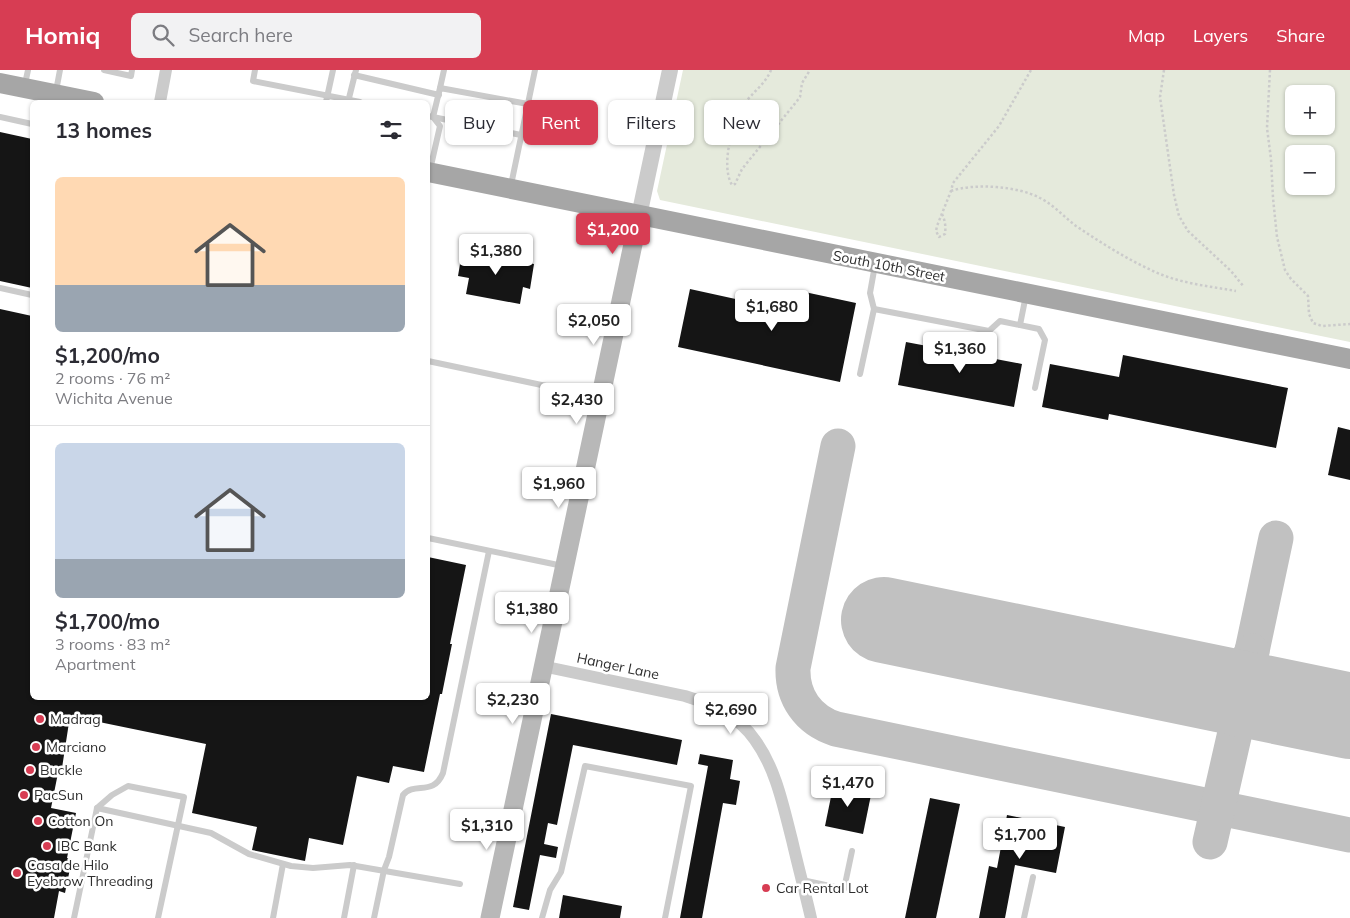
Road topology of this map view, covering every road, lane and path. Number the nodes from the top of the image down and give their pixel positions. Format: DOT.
graph roads {
  1 [pos="60,70"];
  2 [pos="104,70"];
  3 [pos="132,70"];
  4 [pos="166,70"];
  5 [pos="255,70"];
  6 [pos="333,70"];
  7 [pos="444,70"];
  8 [pos="535,70"];
  9 [pos="670,70"];
  10 [pos="771,70"];
  11 [pos="810,70"];
  12 [pos="1030,70"];
  13 [pos="1164,70"];
  14 [pos="1270,70"];
  15 [pos="355,73"];
  16 [pos="26,79"];
  17 [pos="0,83"];
  18 [pos="440,91"];
  19 [pos="56,94"];
  20 [pos="327,99"];
  21 [pos="84,100"];
  22 [pos="160,100"];
  23 [pos="348,100"];
  24 [pos="529,100"];
  25 [pos="523,103"];
  26 [pos="430,115"];
  27 [pos="430,117"];
  28 [pos="0,118"];
  29 [pos="430,118"];
  30 [pos="30,124"];
  31 [pos="523,126"];
  32 [pos="521,135"];
  33 [pos="430,167"];
  34 [pos="430,175"];
  35 [pos="510,189"];
  36 [pos="951,191"];
  37 [pos="942,214"];
  38 [pos="639,216"];
  39 [pos="876,264"];
  40 [pos="1244,287"];
  41 [pos="0,288"];
  42 [pos="1236,291"];
  43 [pos="1026,294"];
  44 [pos="30,295"];
  45 [pos="874,309"];
  46 [pos="1350,324"];
  47 [pos="1020,325"];
  48 [pos="1350,360"];
  49 [pos="430,362"];
  50 [pos="860,374"];
  51 [pos="1035,388"];
  52 [pos="600,398"];
  53 [pos="430,538"];
  54 [pos="490,551"];
  55 [pos="564,566"];
  56 [pos="542,666"];
  57 [pos="97,808"];
  58 [pos="178,825"];
  59 [pos="852,851"];
  60 [pos="283,864"];
  61 [pos="354,865"];
  62 [pos="384,870"];
  63 [pos="1033,877"];
  64 [pos="802,880"];
  65 [pos="460,884"];
  66 [pos="74,918"];
  67 [pos="158,918"];
  68 [pos="272,918"];
  69 [pos="344,918"];
  70 [pos="374,918"];
  71 [pos="490,918"];
  72 [pos="542,918"];
  73 [pos="665,918"];
  74 [pos="811,918"];
  75 [pos="1024,918"];
  1 -- 19 [label="lane"];
  2 -- 3 [label="lane"];
  4 -- 22 [label="street"];
  5 -- 20 [label="lane"];
  6 -- 20 [label="lane"];
  7 -- 18 [label="lane"];
  8 -- 24 [label="lane"];
  9 -- 38 [label="street"];
  10 -- 11 [label="path"];
  12 -- 36 [label="path"];
  13 -- 40 [label="path"];
  14 -- 46 [label="path"];
  15 -- 18 [label="lane"];
  15 -- 23 [label="lane"];
  16 -- 17 [label="main road"];
  16 -- 19 [label="main road"];
  18 -- 25 [label="lane"];
  18 -- 26 [label="lane"];
  19 -- 21 [label="main road"];
  27 -- 32 [label="lane"];
  28 -- 30 [label="lane"];
  29 -- 33 [label="lane"];
  31 -- 32 [label="lane"];
  32 -- 35 [label="lane"];
  34 -- 35 [label="main road, South 10th Street"];
  35 -- 38 [label="main road, South 10th Street"];
  36 -- 37 [label="path"];
  36 -- 42 [label="path"];
  37 -- 37 [label="path"];
  38 -- 39 [label="main road, South 10th Street"];
  38 -- 52 [label="main road"];
  39 -- 43 [label="main road, South 10th Street"];
  39 -- 45 [label="lane"];
  41 -- 44 [label="lane"];
  43 -- 47 [label="lane"];
  43 -- 48 [label="main road, South 10th Street"];
  45 -- 47 [label="lane"];
  45 -- 50 [label="lane"];
  47 -- 51 [label="lane"];
  49 -- 52 [label="lane"];
  52 -- 55 [label="main road"];
  53 -- 54 [label="lane"];
  54 -- 55 [label="lane"];
  54 -- 62 [label="lane"];
  55 -- 56 [label="main road"];
  56 -- 64 [label="street, Hanger Lane"];
  56 -- 71 [label="main road"];
  57 -- 58 [label="lane"];
  57 -- 58 [label="lane"];
  57 -- 66 [label="lane"];
  58 -- 60 [label="lane"];
  58 -- 67 [label="lane"];
  59 -- 64 [label="lane"];
  60 -- 61 [label="lane"];
  60 -- 68 [label="lane"];
  61 -- 62 [label="lane"];
  61 -- 69 [label="lane"];
  62 -- 65 [label="lane"];
  62 -- 70 [label="lane"];
  63 -- 75 [label="lane"];
  64 -- 74 [label="street, Hanger Lane"];
  72 -- 73 [label="lane"];
}
